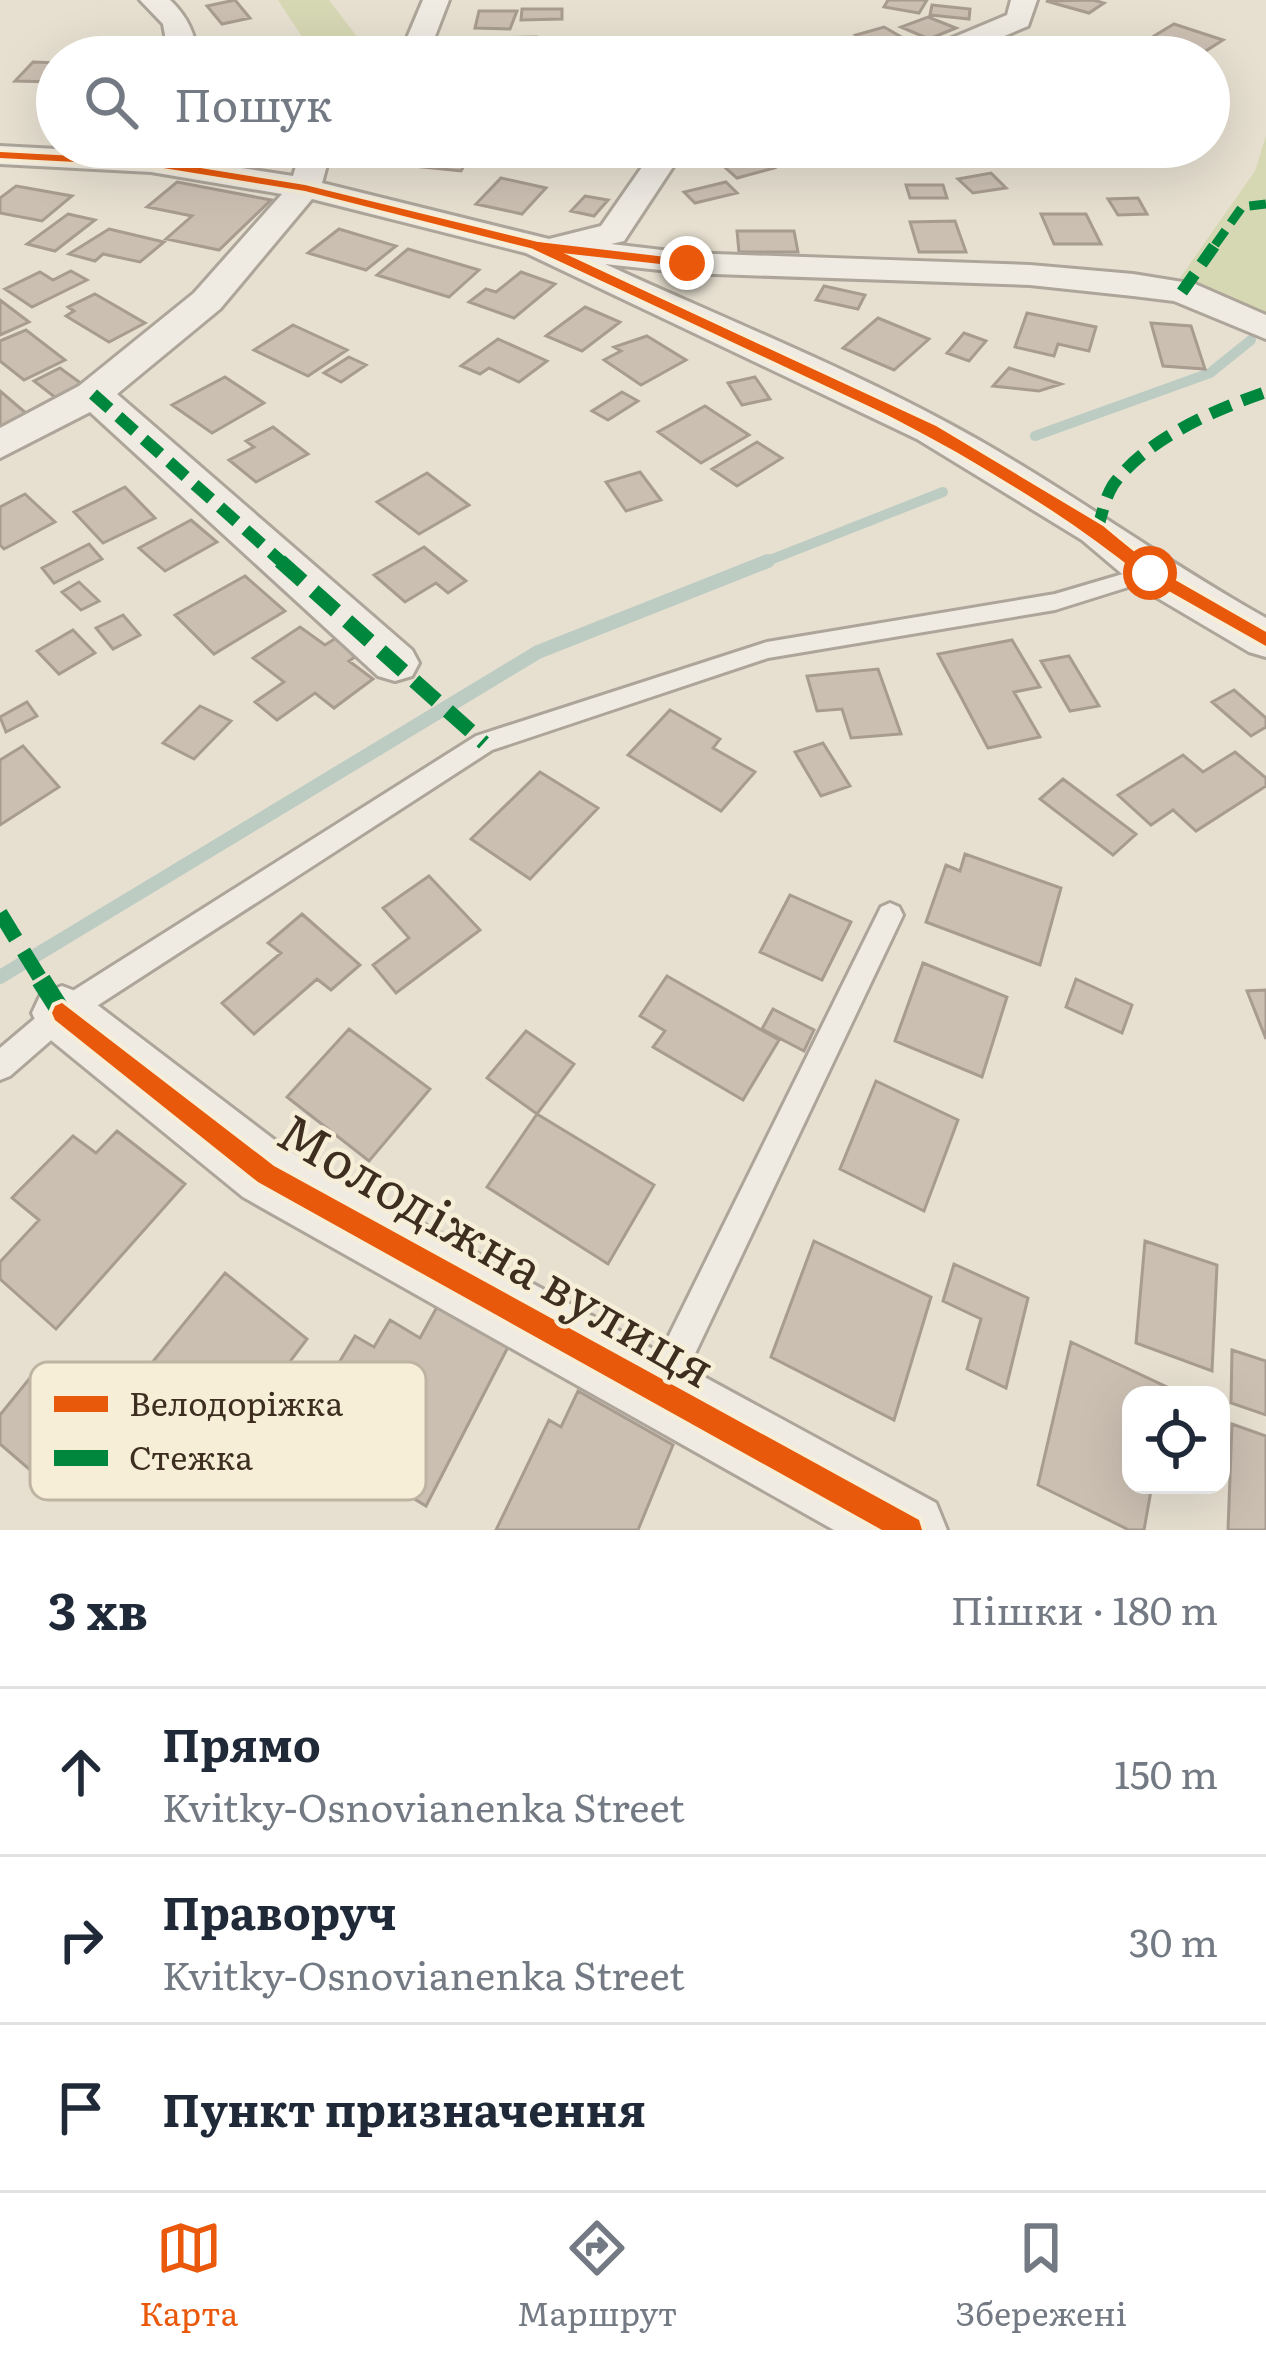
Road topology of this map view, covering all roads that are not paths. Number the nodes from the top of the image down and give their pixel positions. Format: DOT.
graph roads {
  1 [pos="153,0"];
  2 [pos="436,0"];
  3 [pos="1024,0"];
  4 [pos="182,36"];
  5 [pos="421,36"];
  6 [pos="981,36"];
  7 [pos="0,155"];
  8 [pos="36,155"];
  9 [pos="221,168"];
  10 [pos="311,168"];
  11 [pos="657,168"];
  12 [pos="305,188"];
  13 [pos="538,246"];
  14 [pos="1266,328"];
  15 [pos="93,394"];
  16 [pos="0,445"];
  17 [pos="1150,573"];
  18 [pos="1266,640"];
  19 [pos="394,663"];
  20 [pos="890,915"];
  21 [pos="62,1013"];
  22 [pos="0,1066"];
  23 [pos="659,1392"];
  24 [pos="909,1530"];
  1 -- 4 [label="street"];
  2 -- 5 [label="street"];
  3 -- 6 [label="street"];
  7 -- 8 [label="street"];
  9 -- 12 [label="street"];
  10 -- 12 [label="street"];
  11 -- 13 [label="street"];
  12 -- 13 [label="street"];
  12 -- 15 [label="street"];
  13 -- 14 [label="street"];
  13 -- 17 [label="street"];
  15 -- 16 [label="street"];
  15 -- 19 [label="street"];
  17 -- 18 [label="street"];
  17 -- 21 [label="lane"];
  20 -- 23 [label="lane"];
  21 -- 22 [label="lane"];
  21 -- 23 [label="street, Молодіжна вулиця"];
  23 -- 24 [label="street, Молодіжна вулиця"];
}
